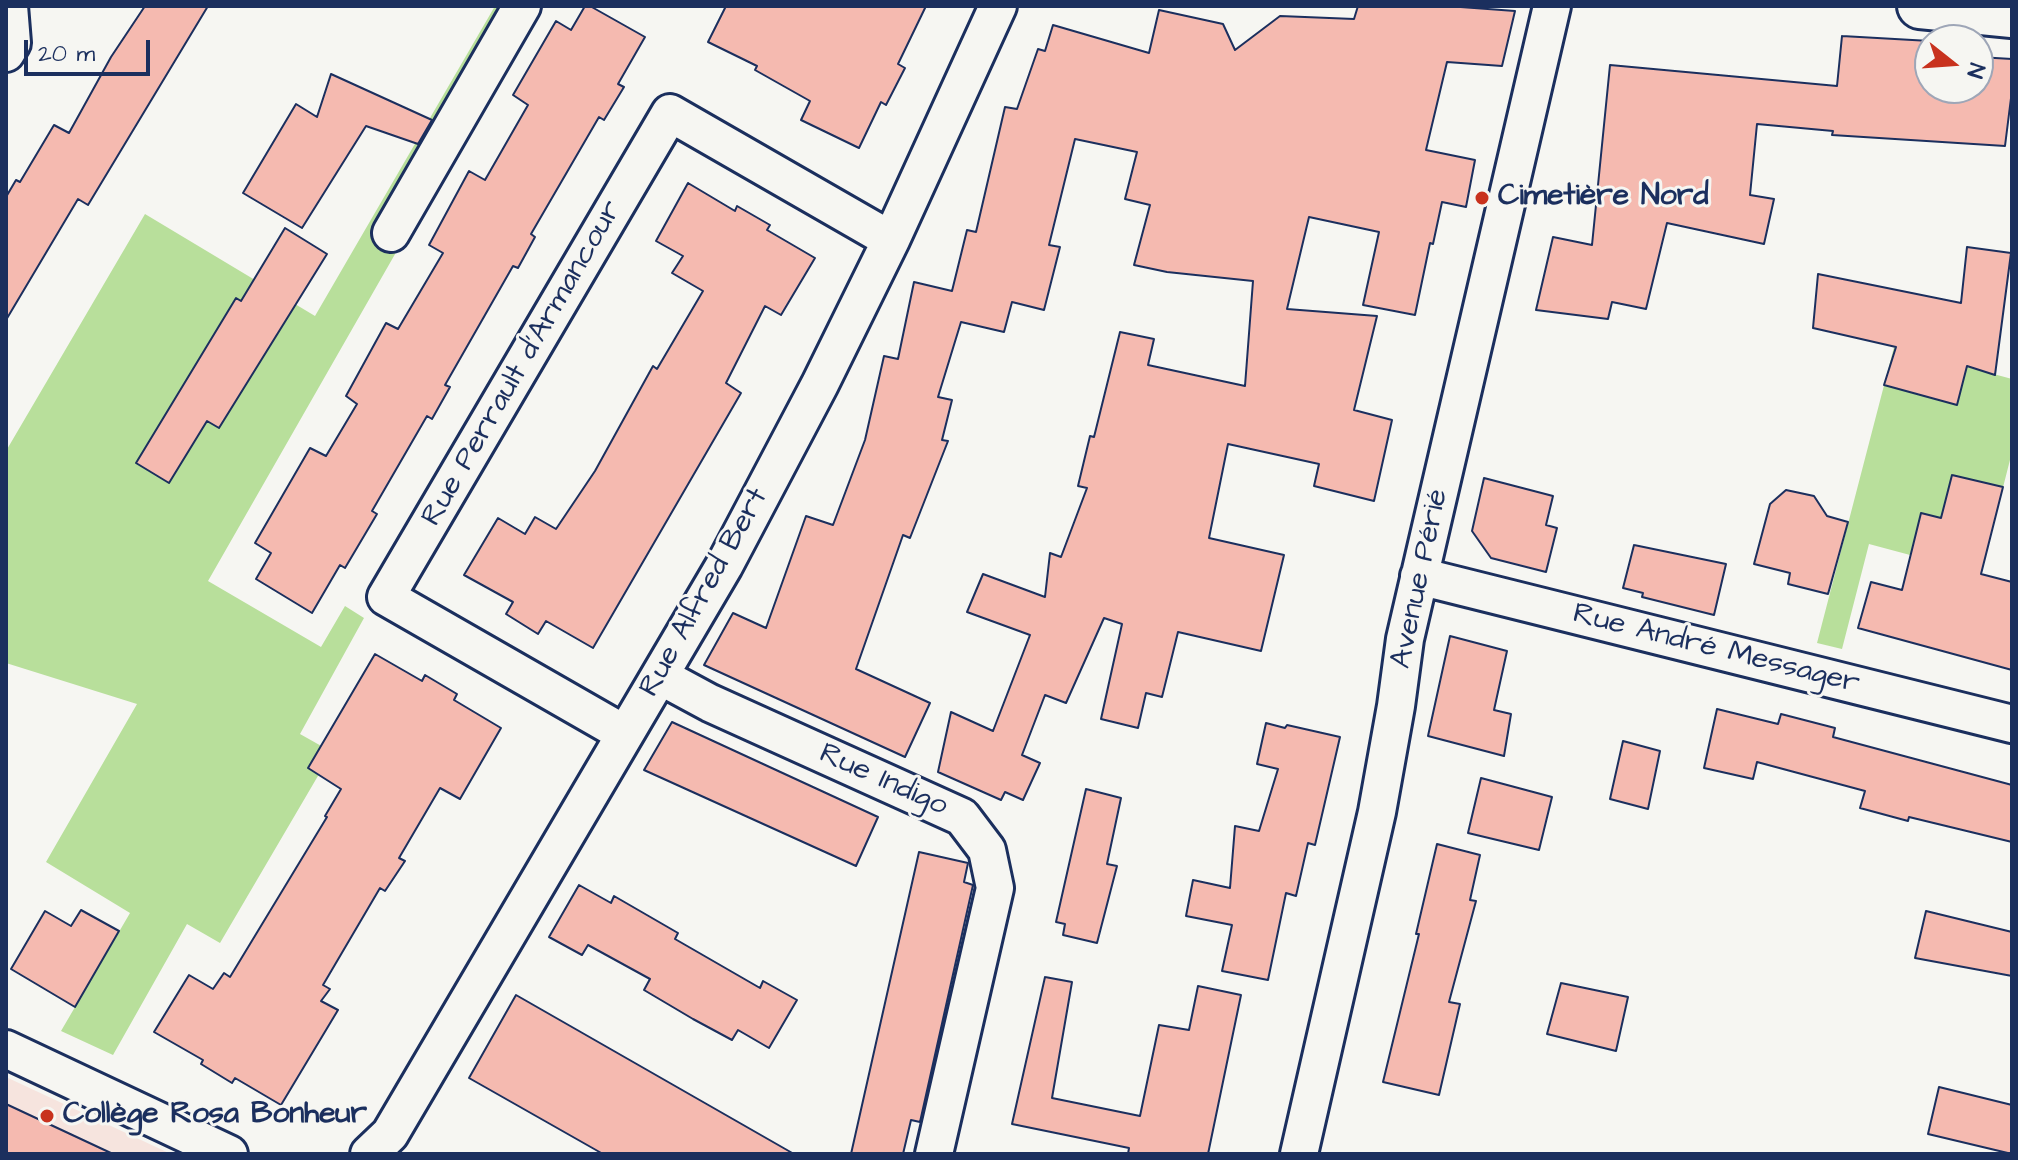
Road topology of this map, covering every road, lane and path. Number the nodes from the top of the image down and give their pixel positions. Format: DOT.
graph roads {
  1 [pos="9,6"];
  2 [pos="522,6"];
  3 [pos="998,6"];
  4 [pos="1552,6"];
  5 [pos="1920,6"];
  6 [pos="2012,15"];
  7 [pos="6,53"];
  8 [pos="391,233"];
  9 [pos="891,240"];
  10 [pos="1419,576"];
  11 [pos="660,676"];
  12 [pos="2012,724"];
  13 [pos="625,734"];
  14 [pos="6,1049"];
  15 [pos="229,1154"];
  16 [pos="369,1154"];
  17 [pos="934,1154"];
  18 [pos="1299,1154"];
  1 -- 7 [label="street"];
  2 -- 8 [label="street"];
  3 -- 9 [label="street, Rue Alfred Bert"];
  4 -- 10 [label="street, Avenue Périé"];
  5 -- 6 [label="street"];
  9 -- 11 [label="street, Rue Alfred Bert"];
  9 -- 13 [label="street, Rue Perrault d'Armancour"];
  10 -- 12 [label="street, Rue André Messager"];
  10 -- 18 [label="street, Avenue Périé"];
  11 -- 13 [label="street, Rue Alfred Bert"];
  11 -- 17 [label="street, Rue Indigo"];
  13 -- 16 [label="street, Rue Alfred Bert"];
  14 -- 15 [label="street"];
}
